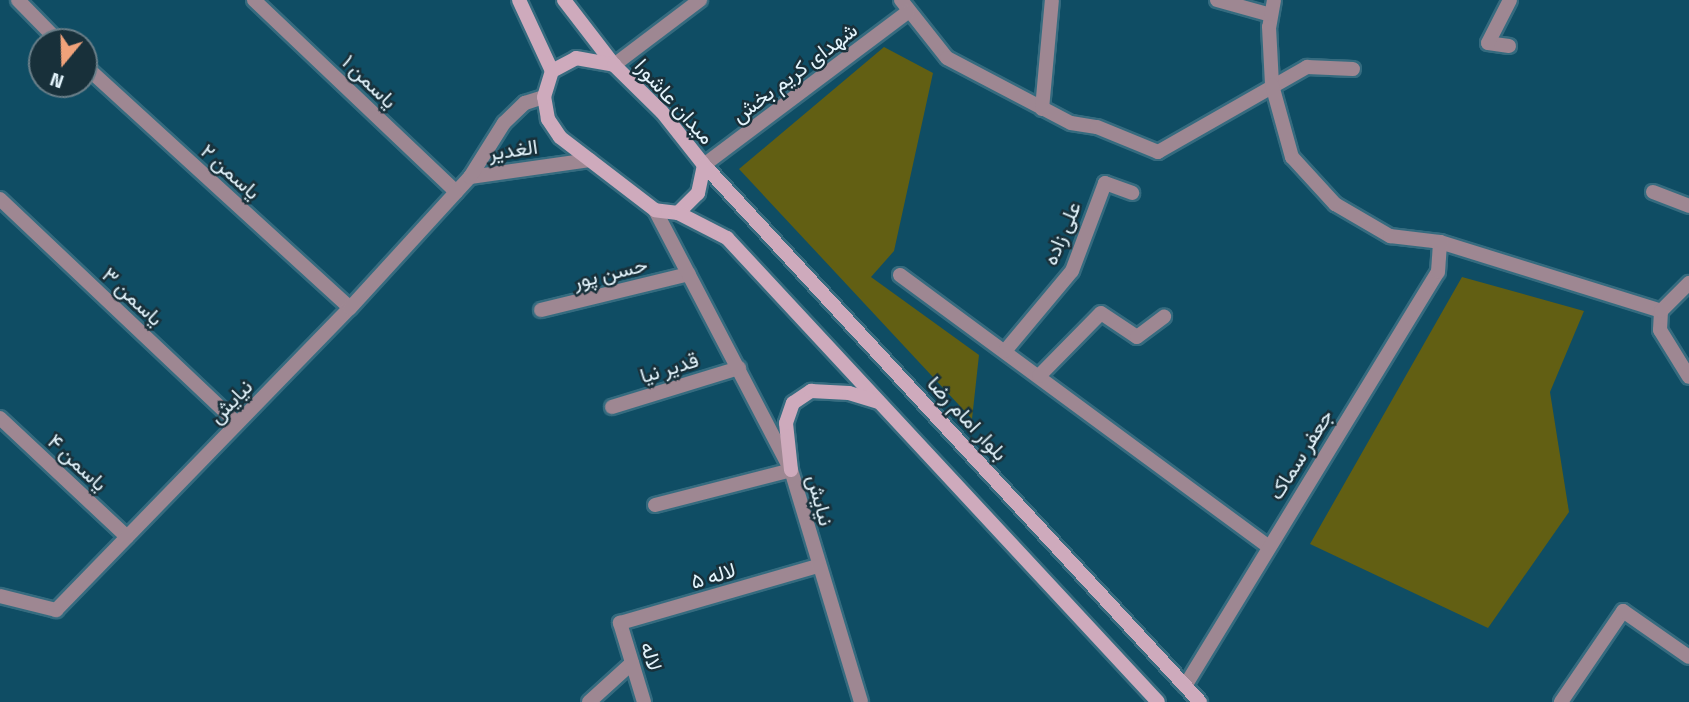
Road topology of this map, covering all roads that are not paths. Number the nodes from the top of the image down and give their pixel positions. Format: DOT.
graph roads {
  1 [pos="18,0"];
  2 [pos="254,0"];
  3 [pos="519,0"];
  4 [pos="564,0"];
  5 [pos="700,0"];
  6 [pos="1052,0"];
  7 [pos="1217,0"];
  8 [pos="1274,0"];
  9 [pos="1510,0"];
  10 [pos="905,6"];
  11 [pos="1271,15"];
  12 [pos="45,28"];
  13 [pos="1509,46"];
  14 [pos="614,65"];
  15 [pos="1353,69"];
  16 [pos="552,71"];
  17 [pos="98,78"];
  18 [pos="1272,85"];
  19 [pos="544,97"];
  20 [pos="1042,109"];
  21 [pos="590,160"];
  22 [pos="704,165"];
  23 [pos="470,177"];
  24 [pos="456,191"];
  25 [pos="1653,192"];
  26 [pos="1132,193"];
  27 [pos="0,199"];
  28 [pos="1689,206"];
  29 [pos="655,210"];
  30 [pos="678,213"];
  31 [pos="1440,242"];
  32 [pos="689,274"];
  33 [pos="900,275"];
  34 [pos="1689,283"];
  35 [pos="350,308"];
  36 [pos="541,310"];
  37 [pos="1661,311"];
  38 [pos="1164,317"];
  39 [pos="1006,351"];
  40 [pos="739,368"];
  41 [pos="1039,376"];
  42 [pos="1689,377"];
  43 [pos="879,402"];
  44 [pos="612,407"];
  45 [pos="0,418"];
  46 [pos="237,423"];
  47 [pos="792,470"];
  48 [pos="655,505"];
  49 [pos="127,537"];
  50 [pos="1268,546"];
  51 [pos="817,566"];
  52 [pos="0,596"];
  53 [pos="620,623"];
  54 [pos="1689,657"];
  55 [pos="632,663"];
  56 [pos="1185,686"];
  57 [pos="857,701"];
  58 [pos="589,702"];
  59 [pos="644,702"];
  60 [pos="1158,702"];
  61 [pos="1200,702"];
  62 [pos="1561,702"];
  1 -- 12 [label="street"];
  2 -- 24 [label="street, یاسمن ۱"];
  3 -- 16 [label="main road"];
  4 -- 14 [label="main road"];
  5 -- 14 [label="street"];
  6 -- 20 [label="street"];
  7 -- 11 [label="street"];
  8 -- 11 [label="street"];
  9 -- 13 [label="street"];
  10 -- 20 [label="street"];
  10 -- 22 [label="street, شهدای کریم بخش"];
  11 -- 18 [label="street"];
  14 -- 16 [label="main road, میدان عاشورا"];
  14 -- 22 [label="main road, میدان عاشورا"];
  15 -- 18 [label="street"];
  16 -- 19 [label="main road"];
  17 -- 35 [label="street, یاسمن ۲"];
  18 -- 20 [label="street"];
  18 -- 31 [label="street"];
  19 -- 21 [label="main road"];
  19 -- 23 [label="street, الغدیر"];
  21 -- 23 [label="street, الغدیر"];
  21 -- 29 [label="main road"];
  22 -- 30 [label="main road, میدان عاشورا"];
  22 -- 56 [label="main road, بلوار امام رضا"];
  23 -- 24 [label="street, نیایش"];
  24 -- 35 [label="street, نیایش"];
  25 -- 28 [label="street"];
  26 -- 39 [label="street, علی زاده"];
  27 -- 46 [label="street, یاسمن ۳"];
  29 -- 30 [label="main road"];
  29 -- 32 [label="street, نیایش"];
  30 -- 43 [label="main road"];
  31 -- 37 [label="street"];
  31 -- 50 [label="street, جعفر سماک"];
  32 -- 36 [label="street, حسن پور"];
  32 -- 40 [label="street, نیایش"];
  33 -- 39 [label="street"];
  34 -- 37 [label="street"];
  35 -- 46 [label="street, نیایش"];
  37 -- 42 [label="street"];
  38 -- 41 [label="street"];
  39 -- 41 [label="street"];
  40 -- 44 [label="street, قدیر نیا"];
  40 -- 47 [label="street, نیایش"];
  41 -- 50 [label="street"];
  43 -- 47 [label="main road"];
  43 -- 60 [label="main road"];
  45 -- 49 [label="street, یاسمن ۴"];
  46 -- 49 [label="street, نیایش"];
  47 -- 48 [label="street"];
  47 -- 51 [label="street, نیایش"];
  49 -- 52 [label="street, نیایش"];
  50 -- 56 [label="street, جعفر سماک"];
  51 -- 53 [label="street, لاله ۵"];
  51 -- 57 [label="street, نیایش"];
  53 -- 55 [label="street, لاله"];
  54 -- 62 [label="street"];
  55 -- 58 [label="street"];
  55 -- 59 [label="street, لاله"];
  56 -- 61 [label="main road, بلوار امام رضا"];
}
